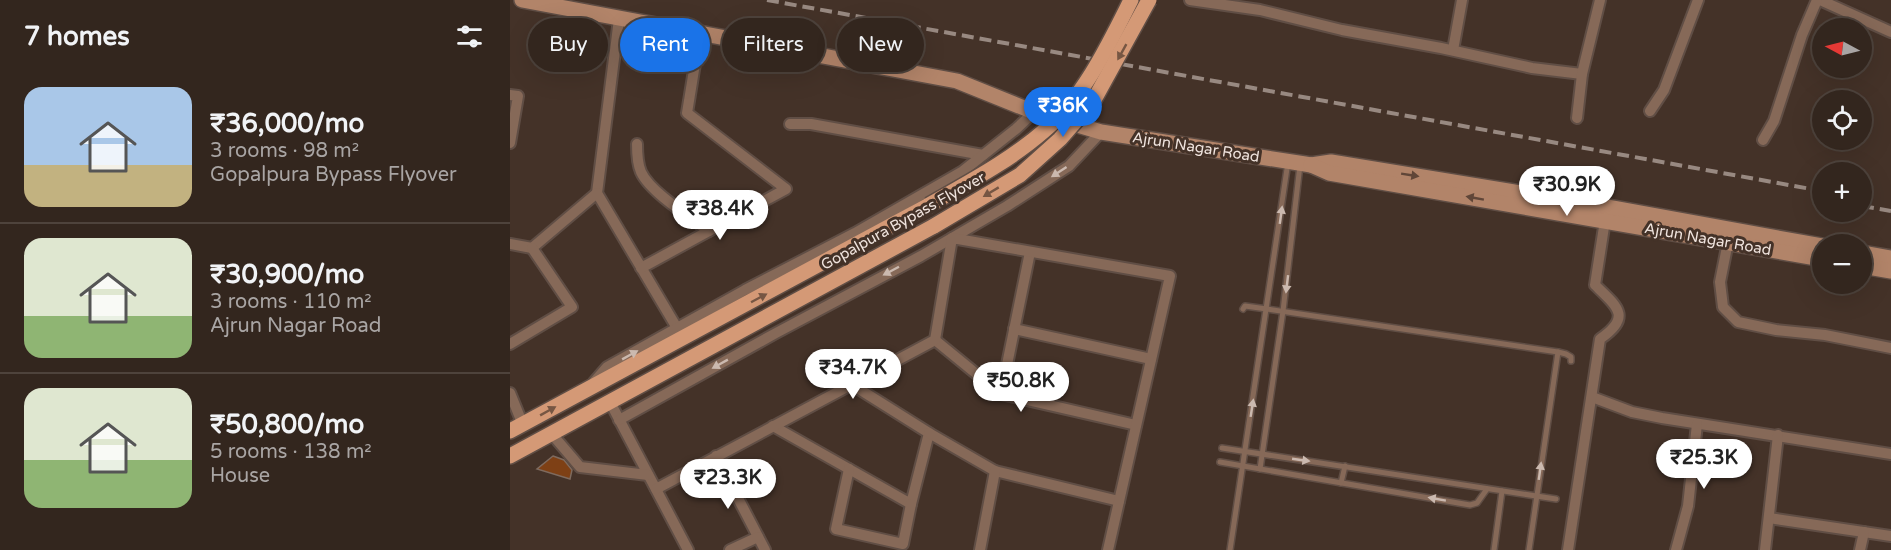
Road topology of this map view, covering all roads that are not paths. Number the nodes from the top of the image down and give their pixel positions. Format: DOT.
graph roads {
  1 [pos="522,0"];
  2 [pos="1131,0"];
  3 [pos="1149,0"];
  4 [pos="1190,0"];
  5 [pos="1462,0"];
  6 [pos="1600,0"];
  7 [pos="1698,0"];
  8 [pos="1819,0"];
  9 [pos="619,19"];
  10 [pos="1891,32"];
  11 [pos="710,35"];
  12 [pos="1453,50"];
  13 [pos="694,72"];
  14 [pos="1582,74"];
  15 [pos="510,94"];
  16 [pos="1650,111"];
  17 [pos="1034,112"];
  18 [pos="1577,118"];
  19 [pos="790,124"];
  20 [pos="1101,132"];
  21 [pos="1763,140"];
  22 [pos="510,143"];
  23 [pos="637,144"];
  24 [pos="983,155"];
  25 [pos="1300,163"];
  26 [pos="597,193"];
  27 [pos="1606,214"];
  28 [pos="709,231"];
  29 [pos="952,238"];
  30 [pos="1728,242"];
  31 [pos="510,244"];
  32 [pos="1812,245"];
  33 [pos="532,248"];
  34 [pos="1030,252"];
  35 [pos="1872,255"];
  36 [pos="1812,257"];
  37 [pos="1891,258"];
  38 [pos="641,268"];
  39 [pos="1872,268"];
  40 [pos="1891,271"];
  41 [pos="1243,309"];
  42 [pos="1268,309"];
  43 [pos="1283,311"];
  44 [pos="677,328"];
  45 [pos="1014,329"];
  46 [pos="934,340"];
  47 [pos="510,344"];
  48 [pos="1891,348"];
  49 [pos="1558,352"];
  50 [pos="1151,359"];
  51 [pos="1571,361"];
  52 [pos="851,384"];
  53 [pos="585,391"];
  54 [pos="510,393"];
  55 [pos="1001,394"];
  56 [pos="1592,397"];
  57 [pos="610,402"];
  58 [pos="619,420"];
  59 [pos="1136,424"];
  60 [pos="1697,424"];
  61 [pos="773,426"];
  62 [pos="516,428"];
  63 [pos="552,434"];
  64 [pos="929,434"];
  65 [pos="1778,435"];
  66 [pos="1222,448"];
  67 [pos="1246,452"];
  68 [pos="1891,454"];
  69 [pos="1261,455"];
  70 [pos="510,456"];
  71 [pos="717,456"];
  72 [pos="1220,462"];
  73 [pos="1244,466"];
  74 [pos="1345,466"];
  75 [pos="1260,469"];
  76 [pos="849,470"];
  77 [pos="995,471"];
  78 [pos="648,475"];
  79 [pos="1341,483"];
  80 [pos="656,489"];
  81 [pos="1487,489"];
  82 [pos="1502,491"];
  83 [pos="1537,495"];
  84 [pos="1556,499"];
  85 [pos="1119,501"];
  86 [pos="911,504"];
  87 [pos="1769,518"];
  88 [pos="1864,532"];
  89 [pos="1891,536"];
  90 [pos="758,537"];
  91 [pos="688,550"];
  92 [pos="730,550"];
  93 [pos="765,550"];
  94 [pos="981,550"];
  95 [pos="1108,550"];
  96 [pos="1230,550"];
  97 [pos="1494,550"];
  98 [pos="1529,550"];
  99 [pos="1568,550"];
  100 [pos="1676,550"];
  101 [pos="1765,550"];
  102 [pos="1860,550"];
  1 -- 9 [label="street, Ajrun Nagar Road"];
  53 -- 2 [label="main road, Gopalpura Bypass Flyover, one-way, bridge"];
  3 -- 57 [label="main road, Gopalpura Bypass Flyover, one-way, bridge"];
  4 -- 12 [label="street"];
  5 -- 12 [label="street"];
  6 -- 14 [label="street"];
  7 -- 16 [label="street"];
  8 -- 10 [label="street"];
  8 -- 21 [label="street"];
  9 -- 26 [label="street"];
  11 -- 17 [label="street, Ajrun Nagar Road"];
  12 -- 14 [label="street"];
  13 -- 28 [label="street"];
  14 -- 18 [label="street"];
  15 -- 22 [label="street"];
  17 -- 20 [label="street, Ajrun Nagar Road"];
  17 -- 24 [label="street"];
  19 -- 24 [label="street"];
  20 -- 25 [label="street, Ajrun Nagar Road"];
  20 -- 29 [label="street, one-way"];
  23 -- 28 [label="street"];
  24 -- 44 [label="street"];
  25 -- 27 [label="street, Ajrun Nagar Road"];
  42 -- 25 [label="lane, one-way"];
  25 -- 43 [label="lane, one-way"];
  26 -- 33 [label="street"];
  26 -- 38 [label="street"];
  27 -- 30 [label="street, Ajrun Nagar Road"];
  27 -- 32 [label="street, Ajrun Nagar Road"];
  27 -- 56 [label="street"];
  28 -- 38 [label="street"];
  29 -- 34 [label="street"];
  29 -- 46 [label="street"];
  29 -- 58 [label="street, one-way"];
  30 -- 36 [label="street, Ajrun Nagar Road"];
  30 -- 48 [label="street"];
  31 -- 33 [label="street"];
  33 -- 47 [label="street"];
  34 -- 45 [label="street"];
  34 -- 50 [label="street"];
  35 -- 37 [label="street"];
  38 -- 44 [label="street"];
  39 -- 40 [label="street"];
  41 -- 42 [label="lane"];
  42 -- 43 [label="lane"];
  67 -- 42 [label="lane, one-way"];
  43 -- 49 [label="lane"];
  43 -- 69 [label="lane"];
  53 -- 44 [label="street, one-way"];
  45 -- 50 [label="street"];
  45 -- 55 [label="street"];
  46 -- 52 [label="street"];
  46 -- 55 [label="street"];
  49 -- 51 [label="lane"];
  83 -- 49 [label="lane, one-way"];
  50 -- 59 [label="street"];
  52 -- 61 [label="street"];
  52 -- 64 [label="street"];
  62 -- 53 [label="main road, Gopalpura Bypass Flyover, one-way"];
  54 -- 62 [label="street"];
  55 -- 59 [label="street"];
  56 -- 60 [label="street"];
  56 -- 99 [label="street"];
  57 -- 58 [label="street"];
  57 -- 63 [label="main road, Gopalpura Bypass Flyover"];
  58 -- 78 [label="street"];
  59 -- 85 [label="street"];
  60 -- 65 [label="street"];
  60 -- 100 [label="street"];
  61 -- 71 [label="street"];
  61 -- 76 [label="street"];
  63 -- 70 [label="main road, Gopalpura Bypass Flyover"];
  63 -- 78 [label="street"];
  64 -- 77 [label="street"];
  64 -- 86 [label="street"];
  65 -- 68 [label="street"];
  65 -- 87 [label="street"];
  66 -- 67 [label="lane"];
  67 -- 69 [label="lane"];
  67 -- 73 [label="lane"];
  69 -- 74 [label="lane, one-way"];
  69 -- 75 [label="lane"];
  71 -- 80 [label="street"];
  71 -- 90 [label="street"];
  72 -- 73 [label="lane"];
  73 -- 75 [label="lane"];
  73 -- 96 [label="lane"];
  74 -- 79 [label="lane"];
  74 -- 81 [label="lane"];
  75 -- 79 [label="lane"];
  76 -- 86 [label="street"];
  76 -- 86 [label="street"];
  77 -- 85 [label="street"];
  77 -- 94 [label="street"];
  78 -- 80 [label="street"];
  81 -- 79 [label="lane, one-way"];
  80 -- 91 [label="street"];
  81 -- 82 [label="lane"];
  82 -- 83 [label="lane"];
  82 -- 97 [label="lane"];
  83 -- 84 [label="lane"];
  83 -- 98 [label="lane"];
  85 -- 95 [label="street"];
  87 -- 88 [label="street"];
  87 -- 101 [label="street"];
  88 -- 89 [label="street"];
  88 -- 102 [label="street"];
  90 -- 92 [label="street"];
  90 -- 93 [label="street"];
}
